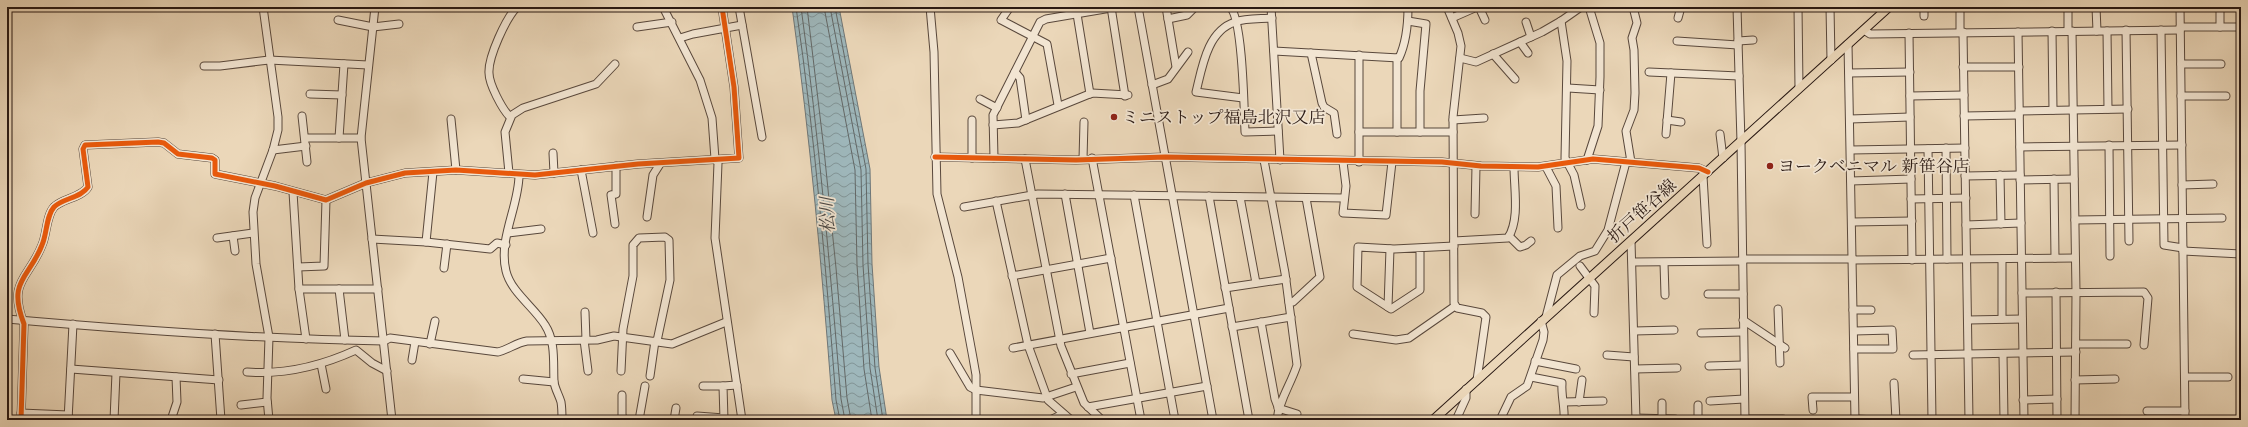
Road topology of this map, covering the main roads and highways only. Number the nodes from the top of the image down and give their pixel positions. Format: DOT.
graph roads {
  1 [pos="1889,7"];
  2 [pos="1432,420"];
  1 -- 2 [label="main road, 折戸笹谷線"];
}
